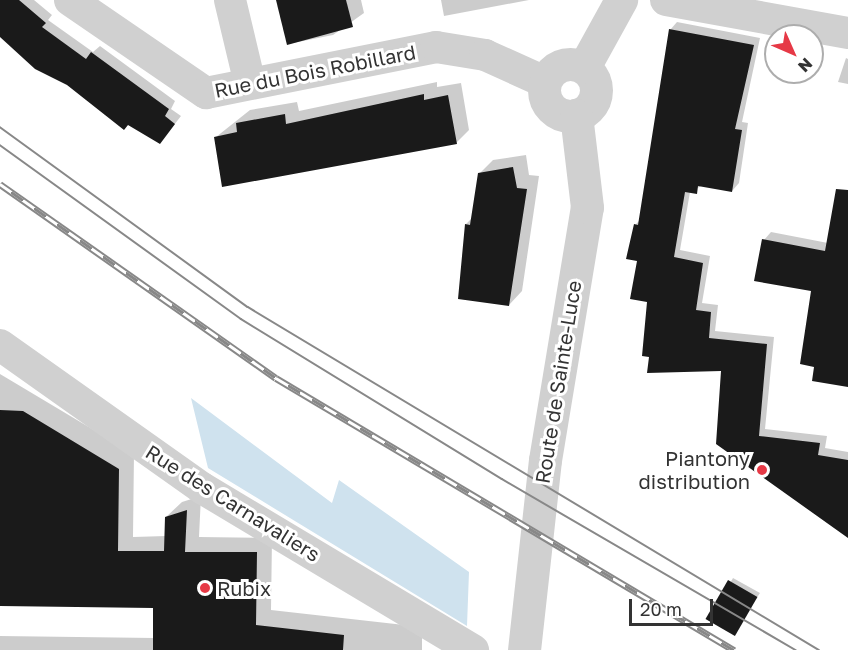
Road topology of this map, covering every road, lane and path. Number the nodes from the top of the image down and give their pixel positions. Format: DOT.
graph roads {
  1 [pos="70,0"];
  2 [pos="230,0"];
  3 [pos="621,0"];
  4 [pos="666,0"];
  5 [pos="848,33"];
  6 [pos="584,68"];
  7 [pos="545,82"];
  8 [pos="250,84"];
  9 [pos="576,115"];
  10 [pos="0,345"];
  11 [pos="473,650"];
  12 [pos="524,650"];
  1 -- 8 [label="street, Rue du Bois Robillard"];
  2 -- 8 [label="street"];
  3 -- 6 [label="street"];
  4 -- 5 [label="street"];
  6 -- 7 [label="street"];
  6 -- 9 [label="street"];
  7 -- 8 [label="street, Rue du Bois Robillard"];
  7 -- 9 [label="street"];
  9 -- 12 [label="street, Route de Sainte-Luce"];
  10 -- 11 [label="street, Rue des Carnavaliers"];
}
